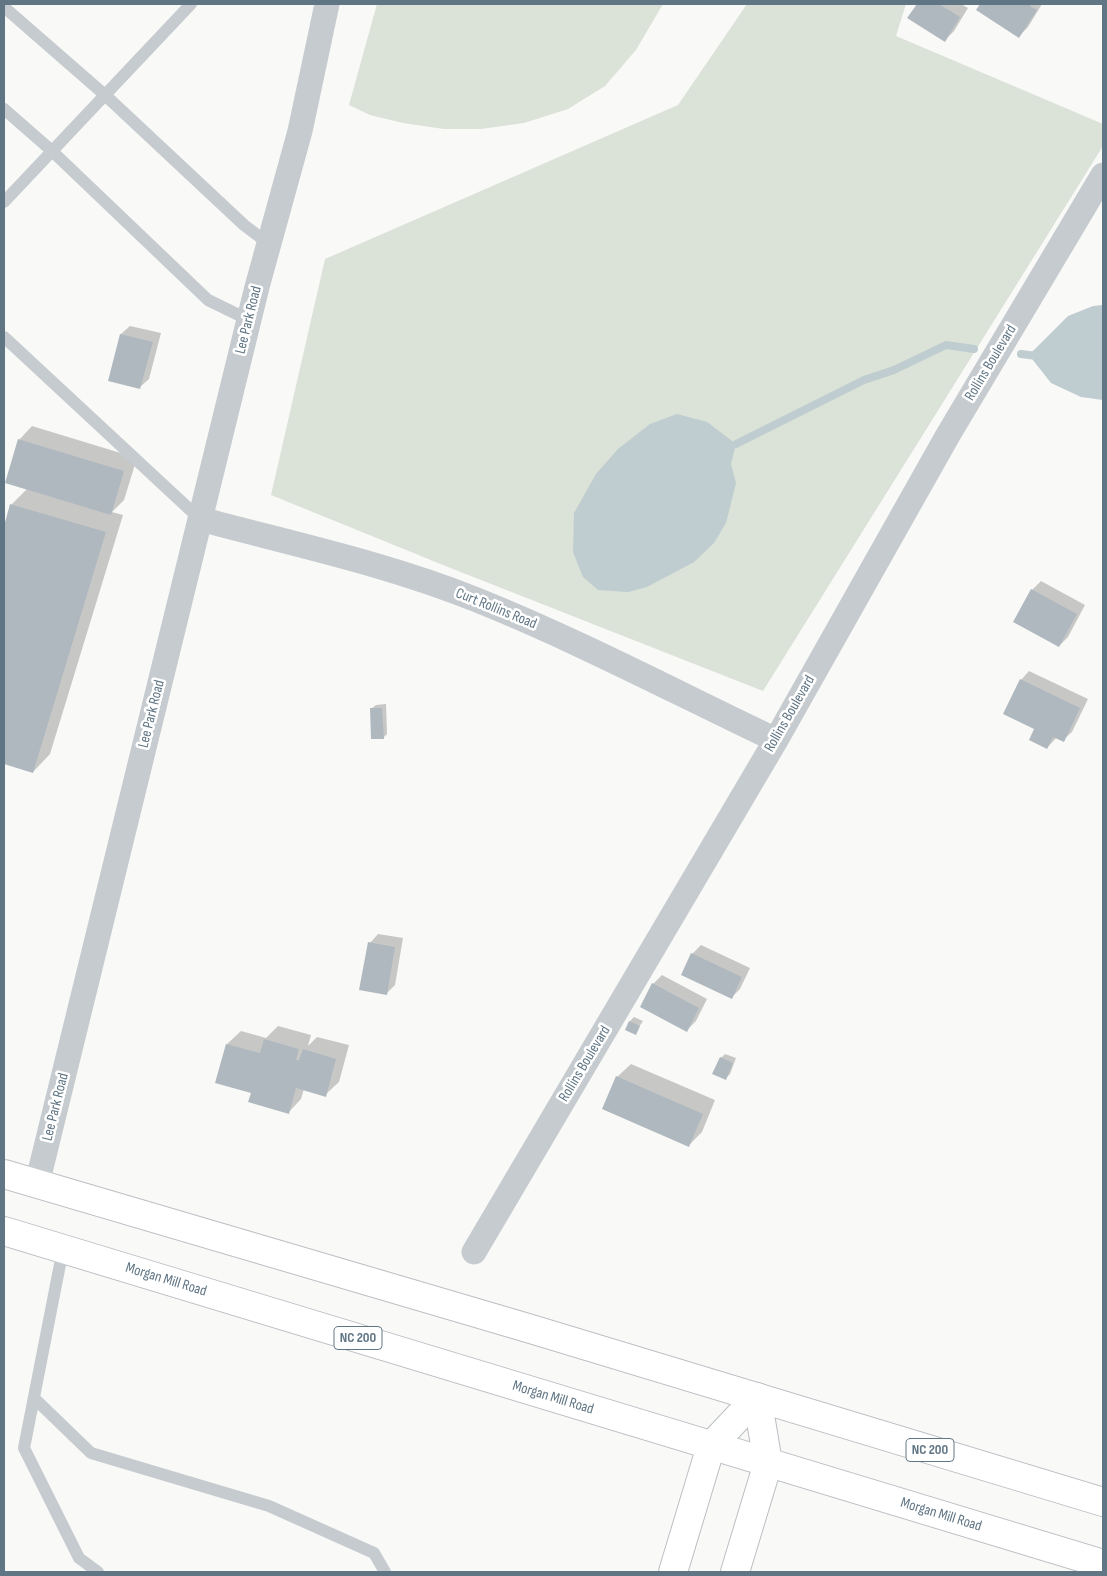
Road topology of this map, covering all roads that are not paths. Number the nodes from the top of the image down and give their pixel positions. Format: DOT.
graph roads {
  1 [pos="191,4"];
  2 [pos="326,4"];
  3 [pos="4,7"];
  4 [pos="105,95"];
  5 [pos="4,109"];
  6 [pos="52,151"];
  7 [pos="1103,175"];
  8 [pos="4,202"];
  9 [pos="269,244"];
  10 [pos="249,320"];
  11 [pos="4,337"];
  12 [pos="200,520"];
  13 [pos="776,740"];
  14 [pos="4,1174"];
  15 [pos="37,1184"];
  16 [pos="4,1231"];
  17 [pos="63,1249"];
  18 [pos="474,1252"];
  19 [pos="757,1397"];
  20 [pos="34,1398"];
  21 [pos="712,1446"];
  22 [pos="768,1463"];
  23 [pos="1103,1502"];
  24 [pos="1103,1564"];
  25 [pos="98,1572"];
  26 [pos="385,1572"];
  27 [pos="673,1572"];
  28 [pos="735,1572"];
  1 -- 4 [label="lane"];
  2 -- 9 [label="street, Lee Park Road"];
  3 -- 4 [label="lane"];
  4 -- 6 [label="lane"];
  4 -- 9 [label="lane"];
  5 -- 6 [label="lane"];
  6 -- 8 [label="lane"];
  6 -- 10 [label="lane"];
  7 -- 13 [label="street, Rollins Boulevard"];
  9 -- 10 [label="street, Lee Park Road"];
  10 -- 12 [label="street, Lee Park Road"];
  11 -- 12 [label="lane"];
  12 -- 13 [label="street, Curt Rollins Road"];
  12 -- 15 [label="street, Lee Park Road"];
  13 -- 18 [label="street, Rollins Boulevard"];
  14 -- 15 [label="main road, NC 200"];
  15 -- 19 [label="main road, NC 200"];
  16 -- 17 [label="main road, Morgan Mill Road / NC 200"];
  17 -- 20 [label="lane"];
  17 -- 21 [label="main road, Morgan Mill Road / NC 200"];
  19 -- 21 [label="main road"];
  19 -- 22 [label="main road"];
  19 -- 23 [label="main road, NC 200"];
  20 -- 25 [label="lane"];
  20 -- 26 [label="lane"];
  21 -- 22 [label="main road, Morgan Mill Road / NC 200"];
  21 -- 27 [label="main road"];
  22 -- 24 [label="main road, Morgan Mill Road / NC 200"];
  22 -- 28 [label="main road"];
}
